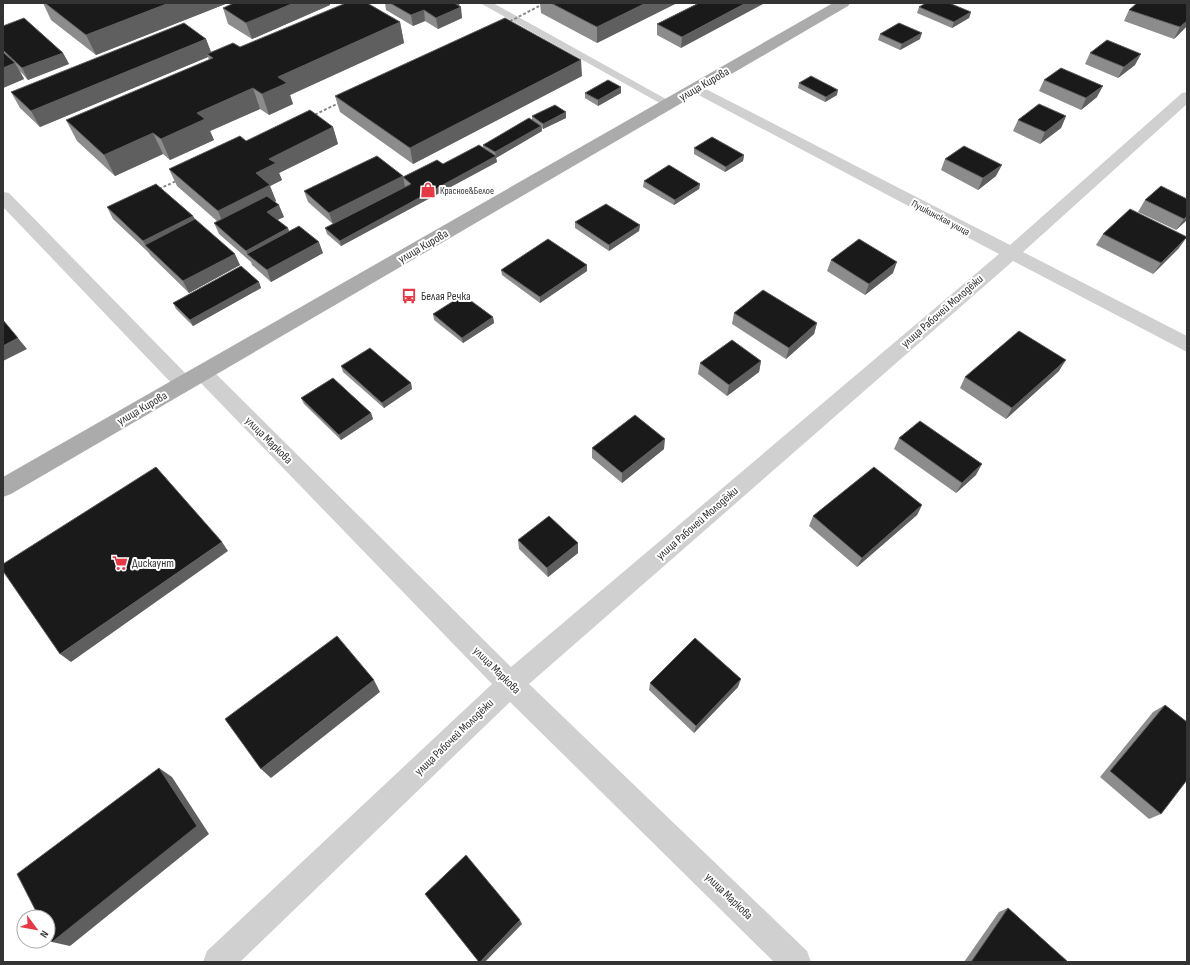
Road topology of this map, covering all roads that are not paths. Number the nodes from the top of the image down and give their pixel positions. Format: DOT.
graph roads {
  1 [pos="485,3"];
  2 [pos="843,3"];
  3 [pos="696,88"];
  4 [pos="1187,96"];
  5 [pos="669,104"];
  6 [pos="3,197"];
  7 [pos="1010,253"];
  8 [pos="1187,345"];
  9 [pos="193,378"];
  10 [pos="3,488"];
  11 [pos="510,684"];
  12 [pos="218,962"];
  13 [pos="796,962"];
  1 -- 5 [label="lane"];
  2 -- 3 [label="main road, улица Кирова"];
  3 -- 5 [label="main road, улица Кирова"];
  3 -- 7 [label="street, Пушкинская улица"];
  4 -- 7 [label="street, улица Рабочей Молодёжи"];
  5 -- 9 [label="main road, улица Кирова"];
  6 -- 9 [label="street, улица Маркова"];
  7 -- 8 [label="street, Пушкинская улица"];
  7 -- 11 [label="street, улица Рабочей Молодёжи"];
  9 -- 10 [label="main road, улица Кирова"];
  9 -- 11 [label="street, улица Маркова"];
  11 -- 12 [label="street, улица Рабочей Молодёжи"];
  11 -- 13 [label="street, улица Маркова"];
}
